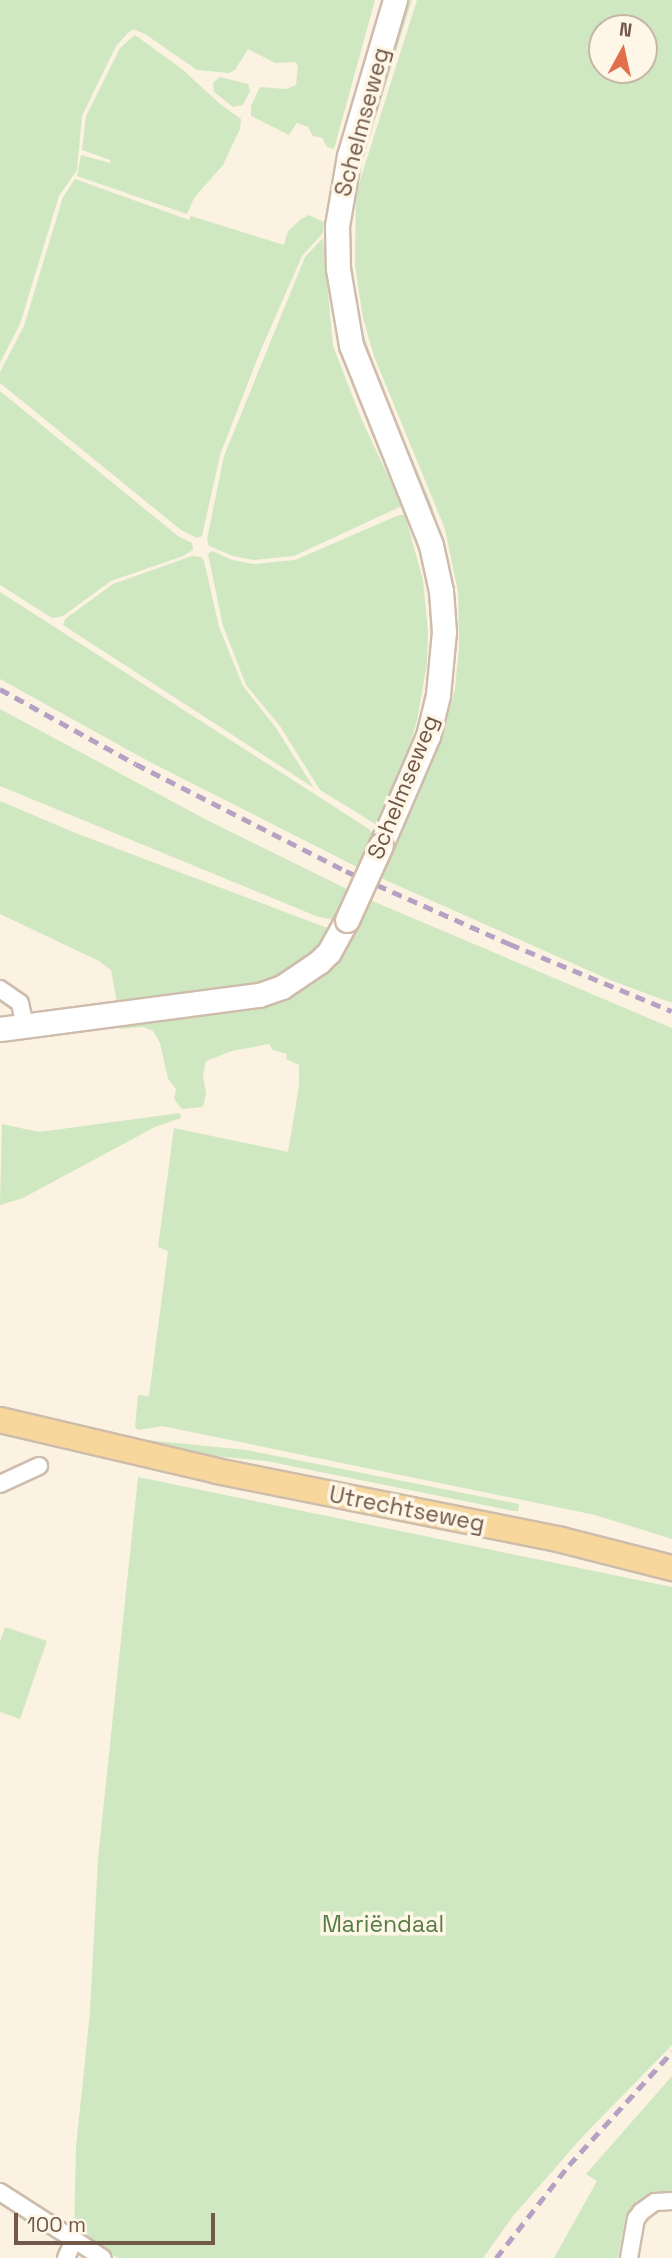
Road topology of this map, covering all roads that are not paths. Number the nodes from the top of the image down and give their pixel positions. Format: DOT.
graph roads {
  1 [pos="395,0"];
  2 [pos="0,989"];
  3 [pos="25,1026"];
  4 [pos="0,1029"];
  5 [pos="0,1420"];
  6 [pos="141,1453"];
  7 [pos="38,1466"];
  8 [pos="0,1484"];
  9 [pos="672,1553"];
  10 [pos="672,1568"];
  11 [pos="0,2192"];
  12 [pos="672,2201"];
  13 [pos="74,2240"];
  14 [pos="66,2258"];
  15 [pos="103,2258"];
  16 [pos="629,2258"];
  1 -- 3 [label="main road, Schelmseweg, bridge"];
  2 -- 3 [label="street"];
  3 -- 4 [label="main road, Schelmseweg"];
  5 -- 6 [label="main road, Utrechtseweg"];
  6 -- 9 [label="main road, Utrechtseweg"];
  6 -- 10 [label="main road, Utrechtseweg"];
  7 -- 8 [label="street"];
  11 -- 13 [label="street"];
  12 -- 16 [label="street"];
  13 -- 14 [label="street"];
  13 -- 15 [label="street"];
}
